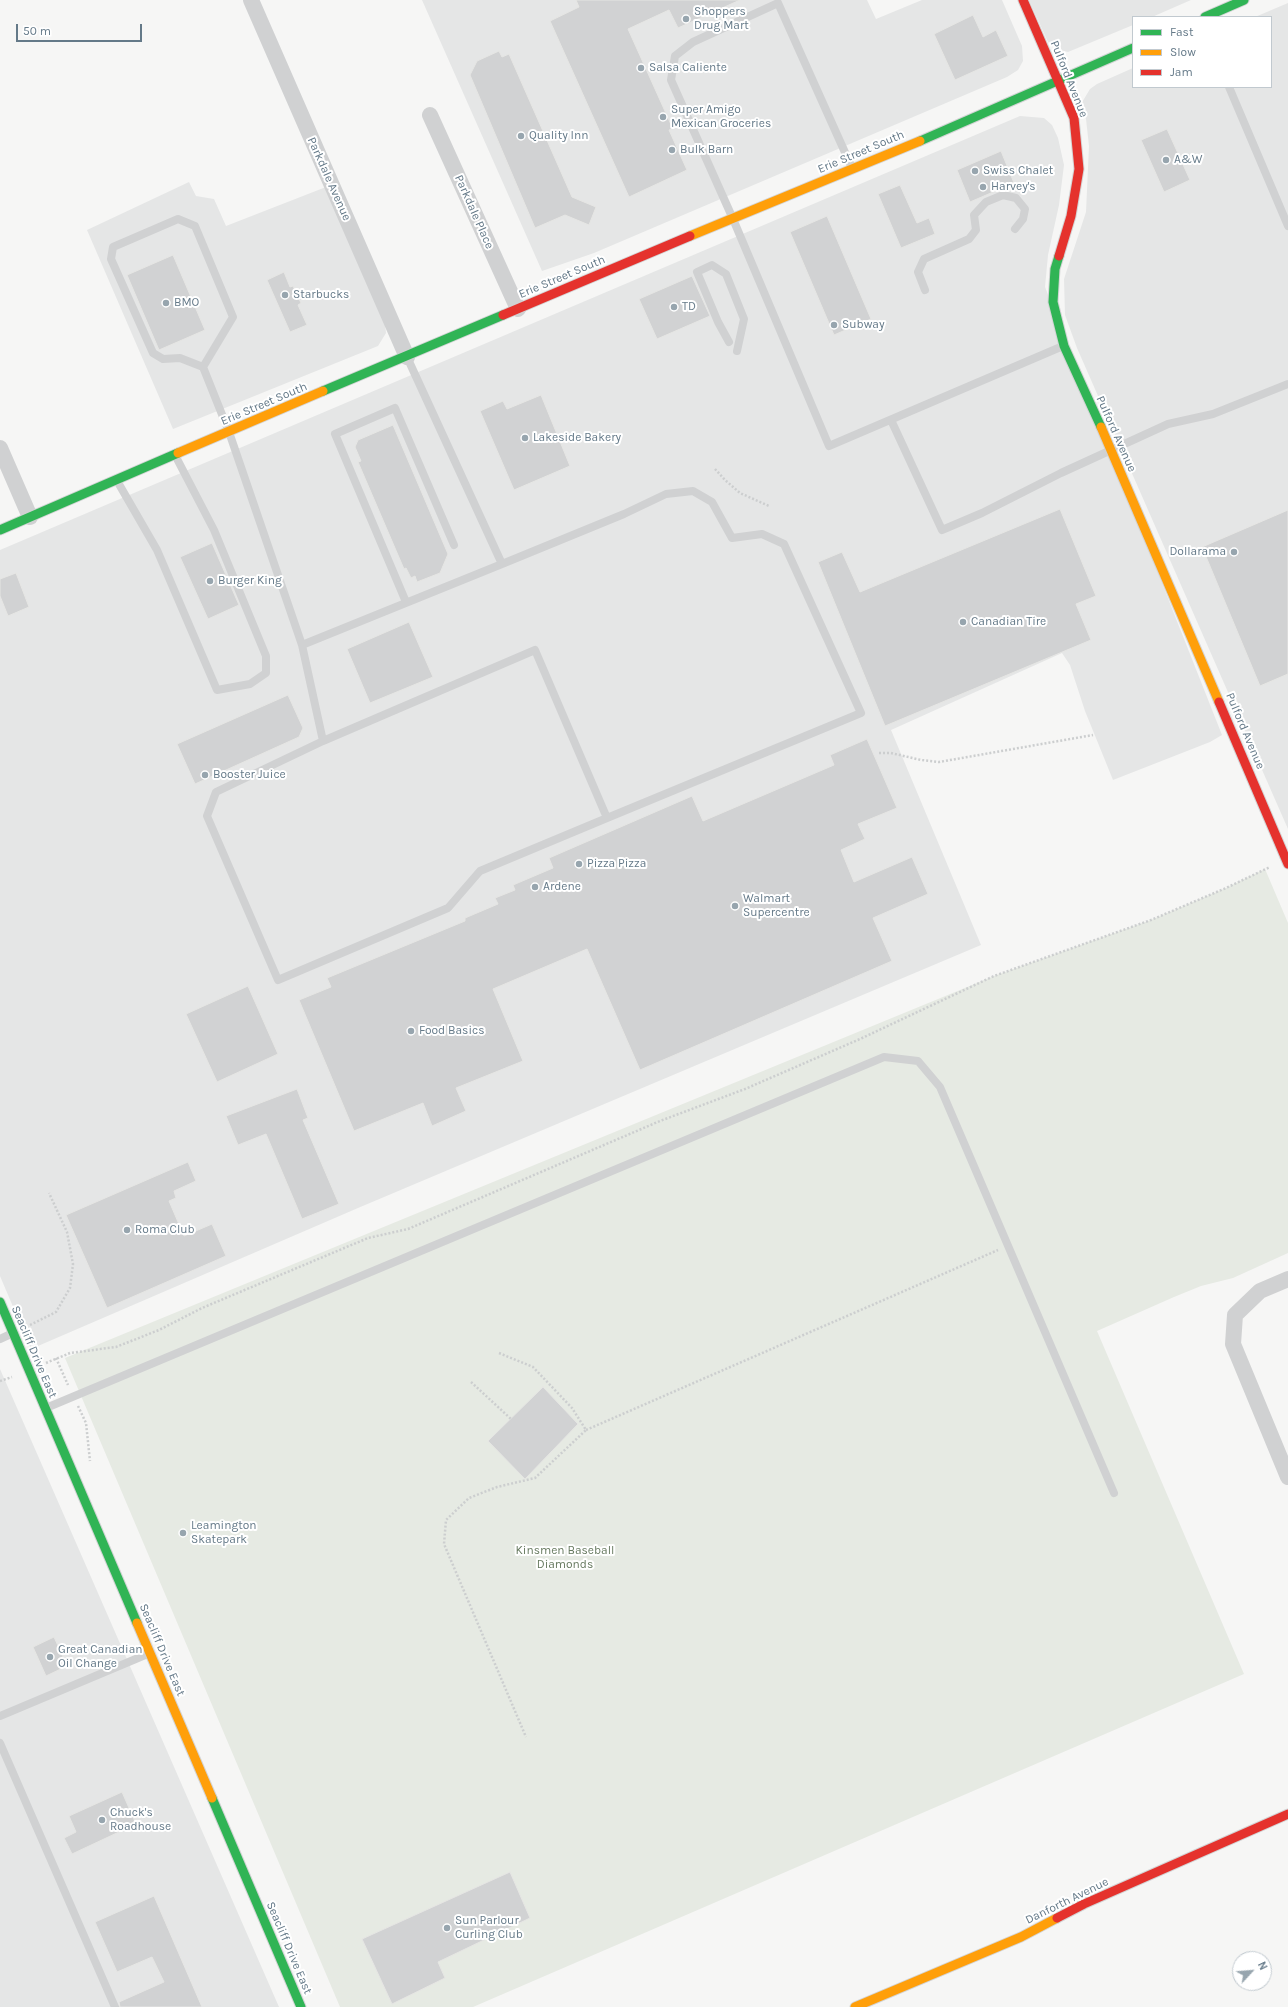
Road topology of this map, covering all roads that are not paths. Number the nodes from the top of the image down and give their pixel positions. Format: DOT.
graph roads {
  1 [pos="251,0"];
  2 [pos="1023,0"];
  3 [pos="1244,0"];
  4 [pos="1207,16"];
  5 [pos="1132,48"];
  6 [pos="1058,79"];
  7 [pos="1229,88"];
  8 [pos="430,115"];
  9 [pos="853,169"];
  10 [pos="733,219"];
  11 [pos="1288,226"];
  12 [pos="1014,229"];
  13 [pos="925,290"];
  14 [pos="518,309"];
  15 [pos="729,342"];
  16 [pos="1064,346"];
  17 [pos="737,351"];
  18 [pos="407,357"];
  19 [pos="203,367"];
  20 [pos="1288,384"];
  21 [pos="891,420"];
  22 [pos="229,432"];
  23 [pos="0,448"];
  24 [pos="1111,450"];
  25 [pos="175,455"];
  26 [pos="116,479"];
  27 [pos="30,517"];
  28 [pos="0,530"];
  29 [pos="454,545"];
  30 [pos="502,564"];
  31 [pos="406,602"];
  32 [pos="302,645"];
  33 [pos="323,741"];
  34 [pos="607,818"];
  35 [pos="1287,861"];
  36 [pos="1288,1279"];
  37 [pos="0,1302"];
  38 [pos="14,1333"];
  39 [pos="0,1339"];
  40 [pos="45,1409"];
  41 [pos="1288,1476"];
  42 [pos="1114,1493"];
  43 [pos="151,1653"];
  44 [pos="0,1716"];
  45 [pos="0,1743"];
  46 [pos="1288,1814"];
  47 [pos="115,2007"];
  48 [pos="302,2007"];
  49 [pos="855,2007"];
  1 -- 18 [label="street, Parkdale Avenue"];
  2 -- 6 [label="main road, Pulford Avenue"];
  3 -- 4 [label="main road"];
  5 -- 6 [label="main road, Erie Street South"];
  6 -- 9 [label="main road, Erie Street South"];
  6 -- 16 [label="main road, Pulford Avenue"];
  7 -- 11 [label="lane"];
  8 -- 14 [label="street, Parkdale Place"];
  9 -- 10 [label="main road, Erie Street South"];
  9 -- 10 [label="lane"];
  10 -- 14 [label="main road, Erie Street South"];
  10 -- 21 [label="lane"];
  12 -- 13 [label="lane"];
  14 -- 18 [label="main road, Erie Street South"];
  15 -- 17 [label="lane"];
  16 -- 21 [label="lane"];
  16 -- 24 [label="main road, Pulford Avenue"];
  18 -- 22 [label="main road, Erie Street South"];
  18 -- 30 [label="lane"];
  19 -- 19 [label="lane"];
  19 -- 22 [label="lane"];
  20 -- 24 [label="lane"];
  21 -- 24 [label="lane"];
  22 -- 25 [label="main road, Erie Street South"];
  22 -- 32 [label="lane"];
  23 -- 27 [label="street"];
  24 -- 35 [label="main road, Pulford Avenue"];
  25 -- 26 [label="main road, Erie Street South"];
  25 -- 26 [label="lane"];
  26 -- 27 [label="main road, Erie Street South"];
  27 -- 28 [label="main road, Erie Street South"];
  29 -- 31 [label="lane"];
  30 -- 31 [label="lane"];
  30 -- 34 [label="lane"];
  31 -- 32 [label="lane"];
  32 -- 33 [label="lane"];
  33 -- 34 [label="lane"];
  33 -- 34 [label="lane"];
  36 -- 41 [label="street"];
  37 -- 38 [label="main road, Seacliff Drive East"];
  38 -- 39 [label="lane"];
  38 -- 40 [label="main road, Seacliff Drive East"];
  40 -- 42 [label="lane"];
  40 -- 43 [label="main road, Seacliff Drive East"];
  43 -- 44 [label="lane"];
  43 -- 48 [label="main road, Seacliff Drive East"];
  45 -- 47 [label="lane"];
  46 -- 49 [label="main road, Danforth Avenue"];
}
